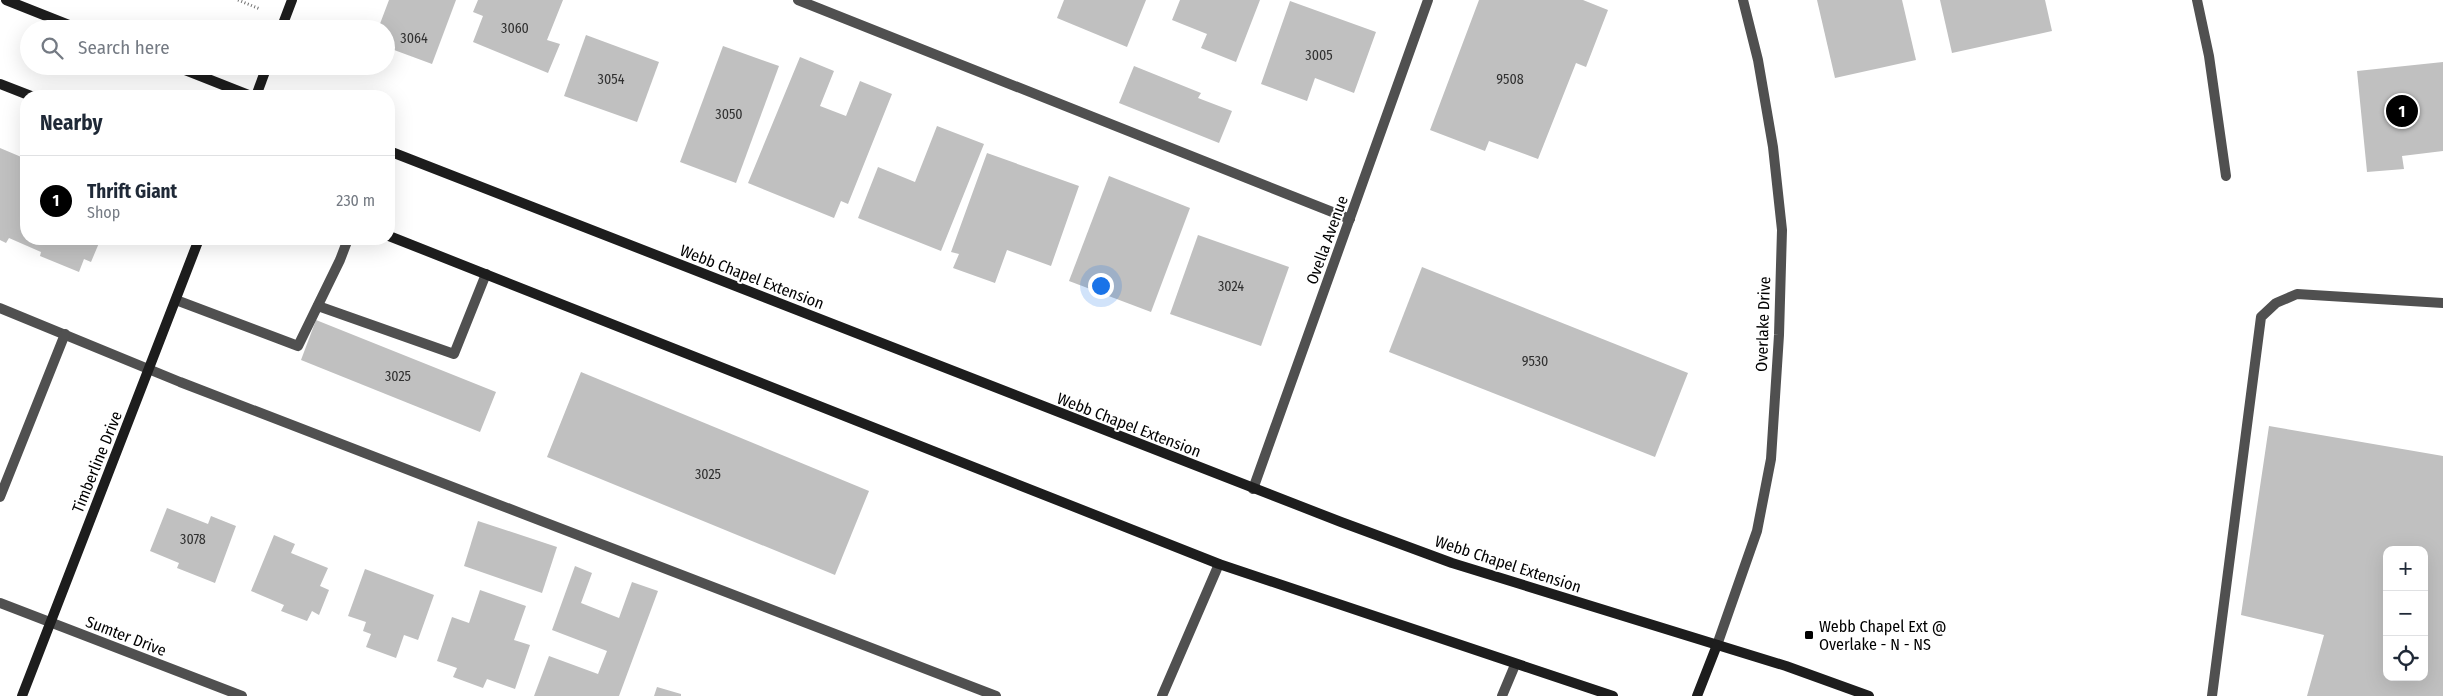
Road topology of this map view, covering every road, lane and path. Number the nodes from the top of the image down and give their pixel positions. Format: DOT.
graph roads {
  1 [pos="6,0"];
  2 [pos="238,0"];
  3 [pos="292,0"];
  4 [pos="798,0"];
  5 [pos="1428,0"];
  6 [pos="1743,0"];
  7 [pos="2197,0"];
  8 [pos="260,9"];
  9 [pos="56,20"];
  10 [pos="284,20"];
  11 [pos="198,75"];
  12 [pos="264,75"];
  13 [pos="0,84"];
  14 [pos="236,90"];
  15 [pos="258,90"];
  16 [pos="20,92"];
  17 [pos="395,153"];
  18 [pos="2226,176"];
  19 [pos="1350,219"];
  20 [pos="395,238"];
  21 [pos="197,245"];
  22 [pos="345,245"];
  23 [pos="486,274"];
  24 [pos="176,300"];
  25 [pos="2443,302"];
  26 [pos="318,306"];
  27 [pos="0,308"];
  28 [pos="65,334"];
  29 [pos="150,369"];
  30 [pos="1253,489"];
  31 [pos="0,497"];
  32 [pos="1219,564"];
  33 [pos="0,603"];
  34 [pos="50,624"];
  35 [pos="1717,645"];
  36 [pos="1515,665"];
  37 [pos="22,696"];
  38 [pos="242,696"];
  39 [pos="996,696"];
  40 [pos="1162,696"];
  41 [pos="1502,696"];
  42 [pos="1613,696"];
  43 [pos="1697,696"];
  44 [pos="1869,696"];
  45 [pos="2212,696"];
  1 -- 9 [label="main road"];
  2 -- 8 [label="path"];
  3 -- 10 [label="main road"];
  4 -- 19 [label="street"];
  5 -- 19 [label="street, Ovella Avenue"];
  6 -- 35 [label="street, Overlake Drive"];
  7 -- 18 [label="street"];
  11 -- 14 [label="main road"];
  12 -- 15 [label="main road"];
  13 -- 16 [label="main road"];
  17 -- 30 [label="main road, Webb Chapel Extension"];
  19 -- 30 [label="street, Ovella Avenue"];
  20 -- 23 [label="main road"];
  21 -- 24 [label="main road, Timberline Drive"];
  22 -- 26 [label="street"];
  23 -- 26 [label="street"];
  23 -- 32 [label="main road"];
  24 -- 26 [label="street"];
  24 -- 29 [label="main road, Timberline Drive"];
  25 -- 45 [label="street"];
  27 -- 28 [label="street"];
  28 -- 29 [label="street"];
  28 -- 31 [label="street"];
  29 -- 34 [label="main road, Timberline Drive"];
  29 -- 39 [label="street"];
  30 -- 35 [label="main road, Webb Chapel Extension"];
  32 -- 36 [label="main road"];
  32 -- 40 [label="street"];
  33 -- 34 [label="street, Sumter Drive"];
  34 -- 37 [label="main road, Timberline Drive"];
  34 -- 38 [label="street, Sumter Drive"];
  35 -- 43 [label="main road"];
  35 -- 44 [label="main road, Webb Chapel Extension"];
  36 -- 41 [label="street"];
  36 -- 42 [label="main road"];
}
